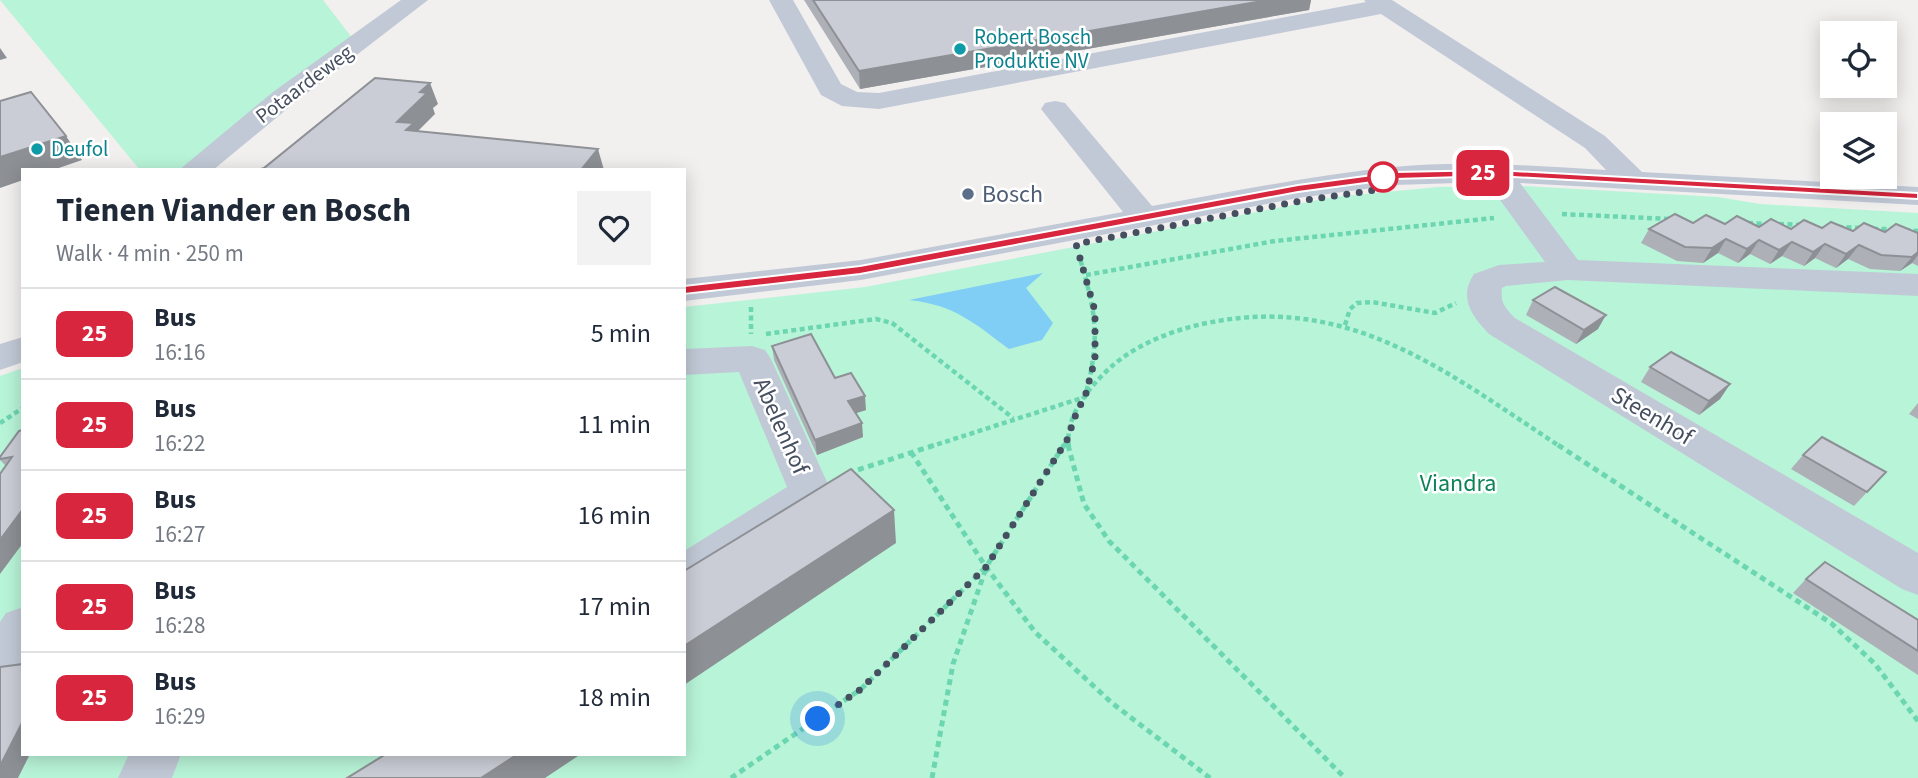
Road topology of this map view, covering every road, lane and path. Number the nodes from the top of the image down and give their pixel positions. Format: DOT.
graph roads {
  1 [pos="415,0"];
  2 [pos="781,0"];
  3 [pos="1381,3"];
  4 [pos="1055,109"];
  5 [pos="196,168"];
  6 [pos="1496,173"];
  7 [pos="1632,179"];
  8 [pos="1918,196"];
  9 [pos="1527,215"];
  10 [pos="1145,218"];
  11 [pos="1672,219"];
  12 [pos="1740,223"];
  13 [pos="1809,226"];
  14 [pos="1836,227"];
  15 [pos="1918,231"];
  16 [pos="1076,244"];
  17 [pos="1569,270"];
  18 [pos="1086,275"];
  19 [pos="1918,285"];
  20 [pos="686,290"];
  21 [pos="751,307"];
  22 [pos="1485,308"];
  23 [pos="1345,325"];
  24 [pos="751,329"];
  25 [pos="738,337"];
  26 [pos="21,350"];
  27 [pos="0,357"];
  28 [pos="686,362"];
  29 [pos="1085,397"];
  30 [pos="21,409"];
  31 [pos="1014,419"];
  32 [pos="0,423"];
  33 [pos="1067,440"];
  34 [pos="911,452"];
  35 [pos="811,493"];
  36 [pos="986,567"];
  37 [pos="686,574"];
  38 [pos="1918,576"];
  39 [pos="21,630"];
  40 [pos="0,662"];
  41 [pos="1918,721"];
  42 [pos="154,756"];
  43 [pos="145,778"];
  44 [pos="731,778"];
  45 [pos="932,778"];
  46 [pos="1210,778"];
  47 [pos="1345,778"];
  1 -- 5 [label="street, Potaardeweg"];
  2 -- 3 [label="street"];
  3 -- 7 [label="street"];
  4 -- 10 [label="street"];
  6 -- 7 [label="street"];
  6 -- 9 [label="street"];
  6 -- 10 [label="street"];
  7 -- 8 [label="street"];
  9 -- 11 [label="path"];
  9 -- 17 [label="street"];
  9 -- 18 [label="path"];
  10 -- 20 [label="street"];
  12 -- 13 [label="path"];
  14 -- 15 [label="path"];
  16 -- 18 [label="path"];
  17 -- 19 [label="street"];
  17 -- 22 [label="street"];
  18 -- 29 [label="path"];
  21 -- 24 [label="path"];
  22 -- 23 [label="path"];
  22 -- 38 [label="street, Steenhof"];
  23 -- 29 [label="path"];
  23 -- 41 [label="path"];
  25 -- 31 [label="path"];
  26 -- 27 [label="street"];
  28 -- 35 [label="street, Abelenhof"];
  29 -- 31 [label="path"];
  29 -- 33 [label="path"];
  30 -- 32 [label="path"];
  31 -- 34 [label="path"];
  33 -- 36 [label="path"];
  33 -- 47 [label="path"];
  34 -- 35 [label="path"];
  34 -- 36 [label="path"];
  35 -- 37 [label="street, Abelenhof"];
  36 -- 44 [label="path"];
  36 -- 45 [label="path"];
  36 -- 46 [label="path"];
  39 -- 40 [label="street"];
  42 -- 43 [label="street"];
}
